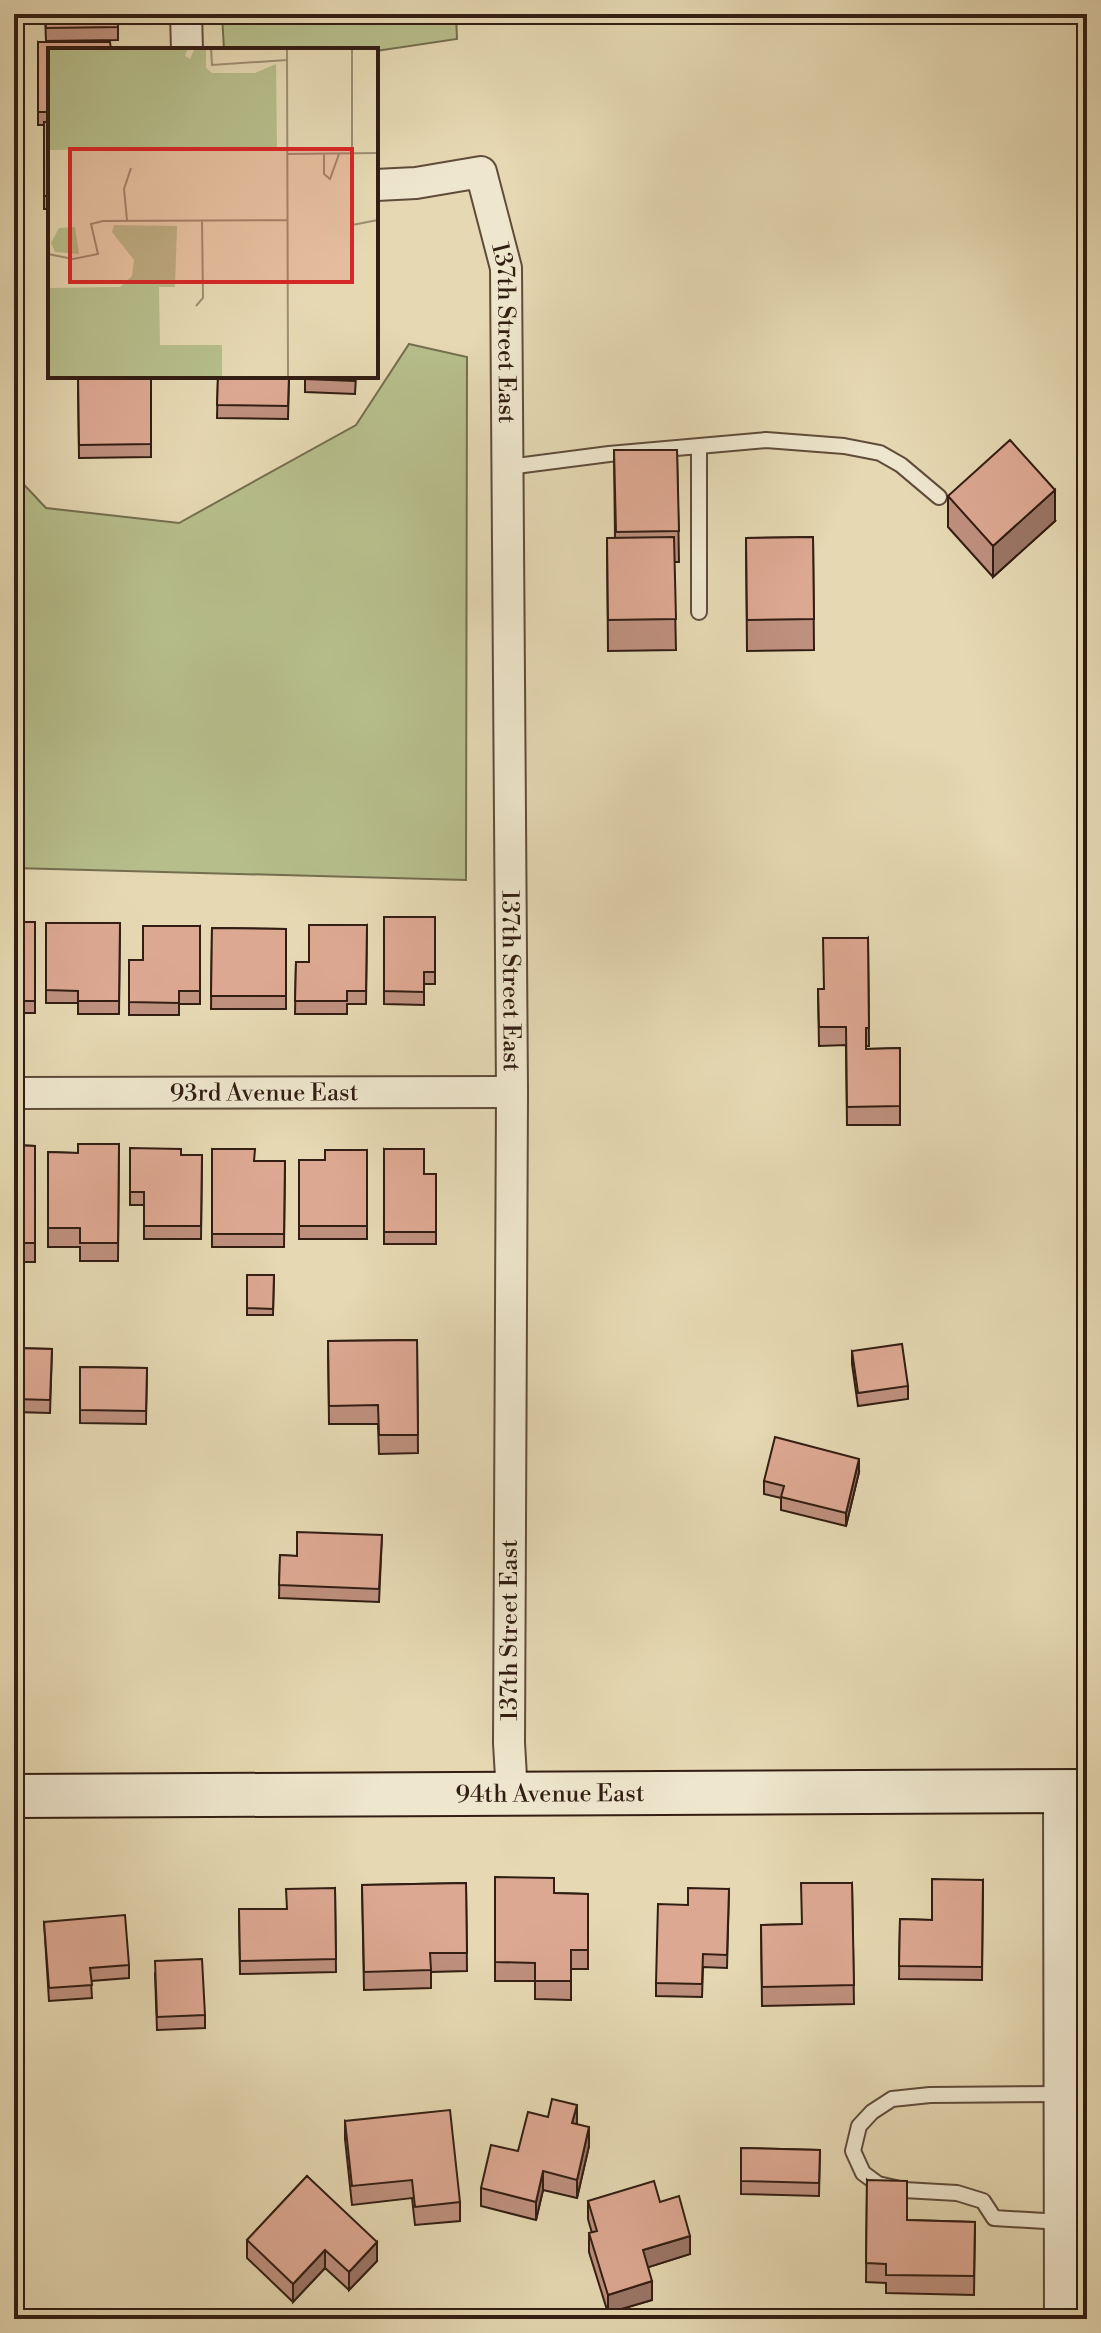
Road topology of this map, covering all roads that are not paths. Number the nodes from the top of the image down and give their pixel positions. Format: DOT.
graph roads {
  1 [pos="186,14"];
  2 [pos="187,48"];
  3 [pos="378,185"];
  4 [pos="699,446"];
  5 [pos="508,467"];
  6 [pos="939,497"];
  7 [pos="699,612"];
  8 [pos="512,1092"];
  9 [pos="14,1093"];
  10 [pos="1074,1791"];
  11 [pos="512,1794"];
  12 [pos="14,1796"];
  13 [pos="1062,2094"];
  14 [pos="1063,2222"];
  15 [pos="1063,2319"];
  1 -- 2 [label="street"];
  3 -- 5 [label="street, 137th Street East"];
  4 -- 5 [label="lane"];
  4 -- 6 [label="lane"];
  4 -- 7 [label="lane"];
  5 -- 8 [label="street, 137th Street East"];
  8 -- 9 [label="street, 93rd Avenue East"];
  8 -- 11 [label="street, 137th Street East"];
  10 -- 11 [label="main road, 94th Avenue East"];
  10 -- 13 [label="street"];
  11 -- 12 [label="main road, 94th Avenue East"];
  13 -- 14 [label="street"];
  13 -- 14 [label="lane"];
  14 -- 15 [label="street"];
}
